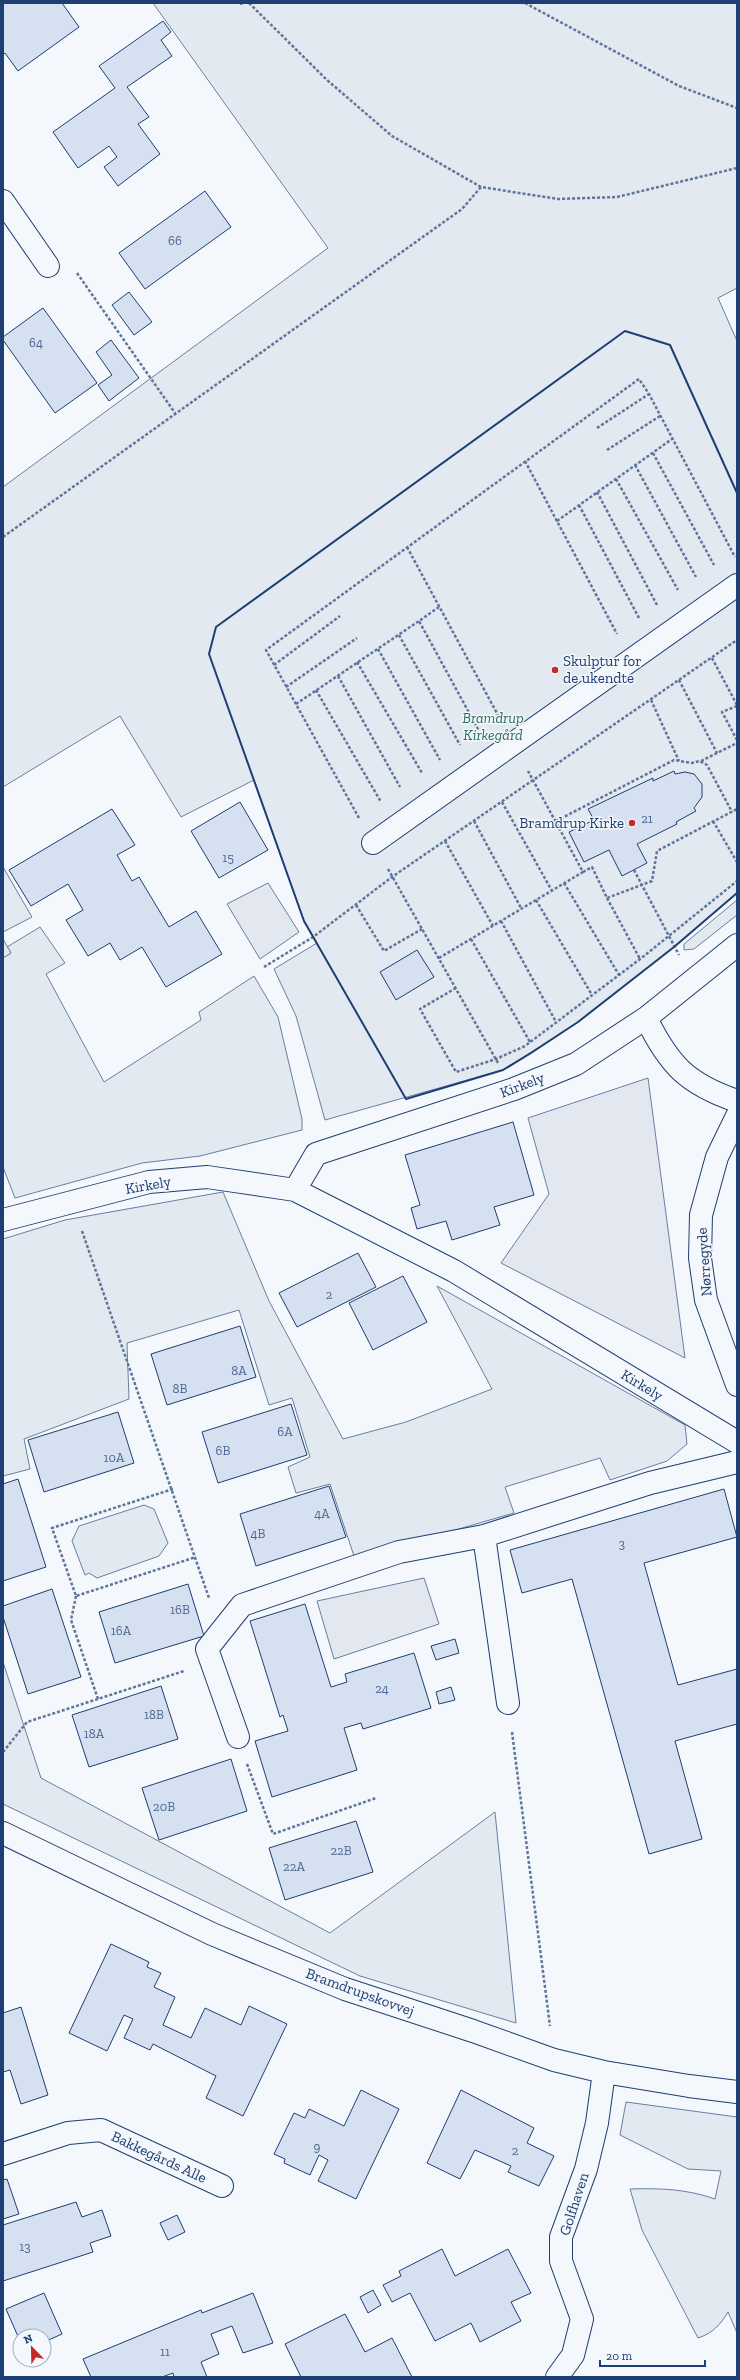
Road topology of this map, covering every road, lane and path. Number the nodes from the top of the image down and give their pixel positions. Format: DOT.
graph roads {
  1 [pos="249,3"];
  2 [pos="525,3"];
  3 [pos="737,108"];
  4 [pos="737,168"];
  5 [pos="481,187"];
  6 [pos="3,201"];
  7 [pos="48,266"];
  8 [pos="648,394"];
  9 [pos="175,414"];
  10 [pos="660,416"];
  11 [pos="597,428"];
  12 [pos="672,439"];
  13 [pos="606,450"];
  14 [pos="652,453"];
  15 [pos="525,461"];
  16 [pos="635,465"];
  17 [pos="616,479"];
  18 [pos="597,492"];
  19 [pos="579,505"];
  20 [pos="557,520"];
  21 [pos="3,537"];
  22 [pos="737,562"];
  23 [pos="733,588"];
  24 [pos="711,604"];
  25 [pos="440,607"];
  26 [pos="340,616"];
  27 [pos="692,617"];
  28 [pos="419,621"];
  29 [pos="672,632"];
  30 [pos="399,635"];
  31 [pos="357,638"];
  32 [pos="737,640"];
  33 [pos="653,645"];
  34 [pos="378,649"];
  35 [pos="712,658"];
  36 [pos="631,661"];
  37 [pos="358,662"];
  38 [pos="274,665"];
  39 [pos="338,676"];
  40 [pos="679,680"];
  41 [pos="286,686"];
  42 [pos="316,690"];
  43 [pos="651,700"];
  44 [pos="296,704"];
  45 [pos="737,706"];
  46 [pos="737,741"];
  47 [pos="717,753"];
  48 [pos="493,758"];
  49 [pos="679,761"];
  50 [pos="700,761"];
  51 [pos="475,772"];
  52 [pos="455,786"];
  53 [pos="437,799"];
  54 [pos="502,802"];
  55 [pos="737,809"];
  56 [pos="732,812"];
  57 [pos="415,814"];
  58 [pos="474,821"];
  59 [pos="556,821"];
  60 [pos="713,821"];
  61 [pos="396,828"];
  62 [pos="445,841"];
  63 [pos="373,844"];
  64 [pos="737,862"];
  65 [pos="634,870"];
  66 [pos="583,872"];
  67 [pos="392,877"];
  68 [pos="737,881"];
  69 [pos="564,883"];
  70 [pos="642,885"];
  71 [pos="552,890"];
  72 [pos="607,898"];
  73 [pos="536,900"];
  74 [pos="356,905"];
  75 [pos="522,908"];
  76 [pos="500,921"];
  77 [pos="493,926"];
  78 [pos="422,929"];
  79 [pos="668,936"];
  80 [pos="472,939"];
  81 [pos="737,945"];
  82 [pos="640,959"];
  83 [pos="264,967"];
  84 [pos="619,975"];
  85 [pos="456,988"];
  86 [pos="592,995"];
  87 [pos="646,1018"];
  88 [pos="556,1022"];
  89 [pos="530,1042"];
  90 [pos="496,1059"];
  91 [pos="514,1089"];
  92 [pos="737,1101"];
  93 [pos="737,1116"];
  94 [pos="295,1190"];
  95 [pos="72,1201"];
  96 [pos="3,1220"];
  97 [pos="737,1385"];
  98 [pos="737,1442"];
  99 [pos="737,1462"];
  100 [pos="173,1489"];
  101 [pos="484,1536"];
  102 [pos="196,1557"];
  103 [pos="76,1596"];
  104 [pos="221,1633"];
  105 [pos="207,1649"];
  106 [pos="98,1699"];
  107 [pos="508,1703"];
  108 [pos="238,1737"];
  109 [pos="3,1752"];
  110 [pos="376,1798"];
  111 [pos="3,1833"];
  112 [pos="554,2060"];
  113 [pos="604,2072"];
  114 [pos="737,2092"];
  115 [pos="3,2154"];
  116 [pos="222,2186"];
  117 [pos="557,2377"];
  1 -- 5 [label="path"];
  2 -- 3 [label="path"];
  4 -- 5 [label="path"];
  5 -- 9 [label="path"];
  6 -- 7 [label="street"];
  7 -- 9 [label="path"];
  8 -- 10 [label="path"];
  8 -- 11 [label="path"];
  8 -- 15 [label="path"];
  9 -- 21 [label="path"];
  10 -- 12 [label="path"];
  10 -- 13 [label="path"];
  12 -- 14 [label="path"];
  12 -- 22 [label="path"];
  14 -- 16 [label="path"];
  14 -- 23 [label="path"];
  15 -- 20 [label="path"];
  15 -- 38 [label="path"];
  16 -- 17 [label="path"];
  16 -- 24 [label="path"];
  17 -- 18 [label="path"];
  17 -- 27 [label="path"];
  18 -- 19 [label="path"];
  18 -- 29 [label="path"];
  19 -- 20 [label="path"];
  19 -- 33 [label="path"];
  20 -- 36 [label="path"];
  23 -- 24 [label="street"];
  24 -- 27 [label="street"];
  25 -- 28 [label="path"];
  26 -- 38 [label="path"];
  27 -- 29 [label="street"];
  28 -- 30 [label="path"];
  28 -- 48 [label="path"];
  29 -- 33 [label="street"];
  30 -- 34 [label="path"];
  30 -- 51 [label="path"];
  31 -- 41 [label="path"];
  32 -- 35 [label="path"];
  33 -- 36 [label="street"];
  34 -- 37 [label="path"];
  34 -- 52 [label="path"];
  35 -- 40 [label="path"];
  35 -- 45 [label="path"];
  36 -- 48 [label="street"];
  37 -- 39 [label="path"];
  37 -- 53 [label="path"];
  38 -- 41 [label="path"];
  39 -- 42 [label="path"];
  39 -- 57 [label="path"];
  40 -- 43 [label="path"];
  40 -- 47 [label="path"];
  41 -- 44 [label="path"];
  42 -- 44 [label="path"];
  42 -- 61 [label="path"];
  43 -- 49 [label="path"];
  43 -- 54 [label="path"];
  44 -- 63 [label="path"];
  45 -- 46 [label="path"];
  46 -- 47 [label="path"];
  47 -- 50 [label="path"];
  48 -- 51 [label="street"];
  49 -- 50 [label="path"];
  49 -- 59 [label="path"];
  50 -- 56 [label="path"];
  51 -- 52 [label="street"];
  52 -- 53 [label="street"];
  53 -- 57 [label="street"];
  54 -- 58 [label="path"];
  54 -- 71 [label="path"];
  55 -- 56 [label="path"];
  56 -- 60 [label="path"];
  57 -- 61 [label="street"];
  58 -- 62 [label="path"];
  58 -- 75 [label="path"];
  60 -- 64 [label="path"];
  60 -- 70 [label="path"];
  61 -- 63 [label="street"];
  62 -- 67 [label="path"];
  62 -- 77 [label="path"];
  63 -- 67 [label="path"];
  65 -- 70 [label="path"];
  66 -- 72 [label="path"];
  67 -- 74 [label="path"];
  67 -- 78 [label="path"];
  68 -- 79 [label="path"];
  69 -- 84 [label="path"];
  70 -- 72 [label="path"];
  70 -- 79 [label="path"];
  72 -- 82 [label="path"];
  73 -- 86 [label="path"];
  74 -- 78 [label="path"];
  74 -- 83 [label="path"];
  76 -- 88 [label="path"];
  78 -- 85 [label="path"];
  79 -- 82 [label="path"];
  80 -- 89 [label="path"];
  81 -- 87 [label="street, Kirkely"];
  82 -- 84 [label="path"];
  84 -- 86 [label="path"];
  85 -- 90 [label="path"];
  85 -- 90 [label="path"];
  86 -- 88 [label="path"];
  87 -- 91 [label="street, Kirkely"];
  87 -- 92 [label="street"];
  88 -- 89 [label="path"];
  89 -- 90 [label="path"];
  90 -- 91 [label="path"];
  91 -- 94 [label="street, Kirkely"];
  93 -- 97 [label="street, Nørregyde"];
  94 -- 95 [label="street, Kirkely"];
  94 -- 98 [label="street, Kirkely"];
  95 -- 96 [label="street, Kirkely"];
  95 -- 100 [label="path"];
  99 -- 101 [label="street"];
  100 -- 102 [label="path"];
  100 -- 103 [label="path"];
  101 -- 104 [label="street"];
  101 -- 107 [label="street"];
  102 -- 103 [label="path"];
  102 -- 104 [label="path"];
  103 -- 106 [label="path"];
  104 -- 105 [label="street"];
  105 -- 106 [label="path"];
  105 -- 108 [label="street"];
  106 -- 109 [label="path"];
  107 -- 112 [label="path"];
  108 -- 110 [label="path"];
  111 -- 112 [label="street, Bramdrupskovvej"];
  112 -- 113 [label="street, Bramdrupskovvej"];
  113 -- 114 [label="street, Bramdrupskovvej"];
  113 -- 117 [label="street, Golfhaven"];
  115 -- 116 [label="street, Bakkegårds Alle"];
}
